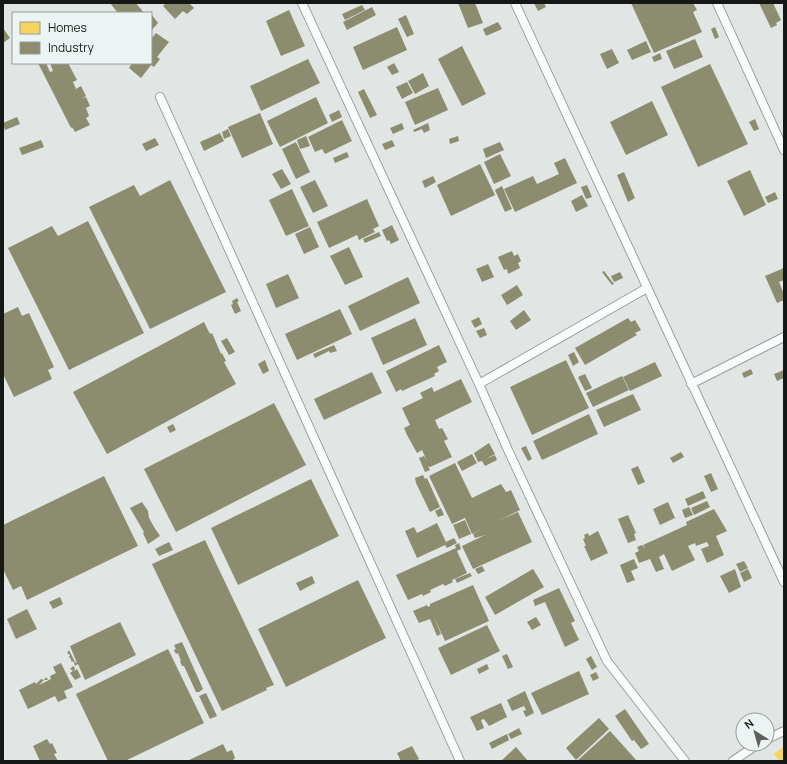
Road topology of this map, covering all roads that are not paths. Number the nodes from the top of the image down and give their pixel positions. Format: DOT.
graph roads {
  1 [pos="302,3"];
  2 [pos="515,3"];
  3 [pos="717,3"];
  4 [pos="160,97"];
  5 [pos="784,150"];
  6 [pos="647,288"];
  7 [pos="784,337"];
  8 [pos="479,384"];
  9 [pos="691,384"];
  10 [pos="784,582"];
  11 [pos="746,752"];
  12 [pos="460,761"];
  13 [pos="685,761"];
  14 [pos="733,761"];
  1 -- 8 [label="street"];
  2 -- 6 [label="street"];
  3 -- 5 [label="street"];
  4 -- 12 [label="street"];
  6 -- 8 [label="street"];
  6 -- 9 [label="street"];
  7 -- 9 [label="street"];
  8 -- 13 [label="street"];
  9 -- 10 [label="street"];
  11 -- 14 [label="street"];
}
